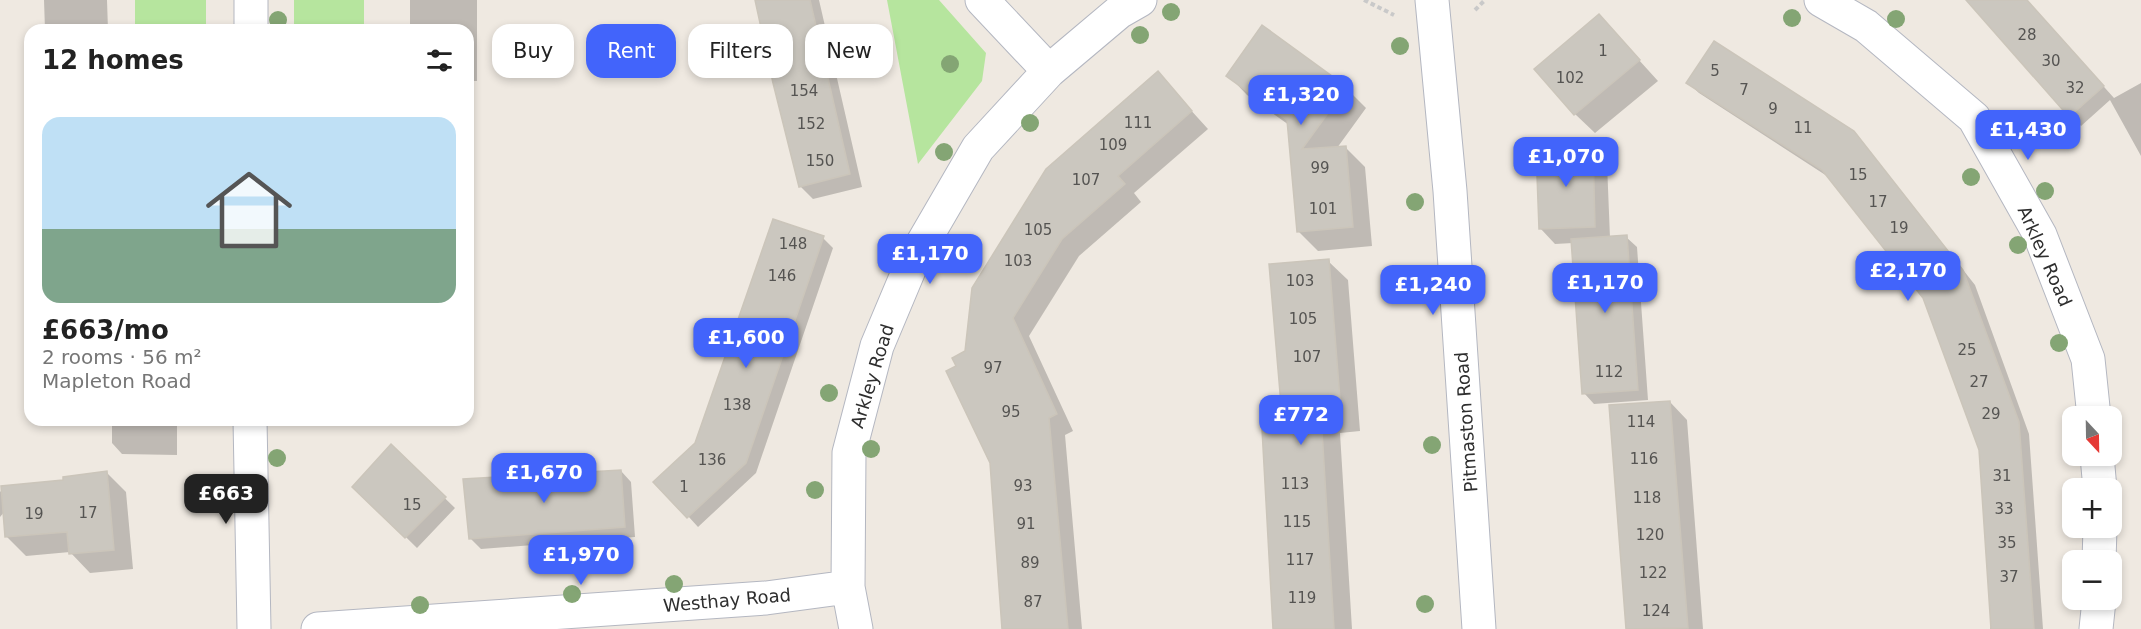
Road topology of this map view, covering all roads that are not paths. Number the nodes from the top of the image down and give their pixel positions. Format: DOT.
graph roads {
  1 [pos="251,0"];
  2 [pos="982,0"];
  3 [pos="1140,0"];
  4 [pos="1432,0"];
  5 [pos="1821,0"];
  6 [pos="250,24"];
  7 [pos="1049,71"];
  8 [pos="2093,406"];
  9 [pos="250,426"];
  10 [pos="848,587"];
  11 [pos="2098,610"];
  12 [pos="254,629"];
  13 [pos="318,629"];
  14 [pos="855,629"];
  15 [pos="1479,629"];
  16 [pos="2096,629"];
  1 -- 6 [label="street"];
  2 -- 7 [label="street"];
  3 -- 7 [label="street, Arkley Road"];
  4 -- 15 [label="street, Pitmaston Road"];
  5 -- 8 [label="street, Arkley Road"];
  7 -- 10 [label="street, Arkley Road"];
  9 -- 12 [label="street"];
  10 -- 13 [label="street, Westhay Road"];
  10 -- 14 [label="street, Arkley Road"];
  11 -- 16 [label="street"];
}
